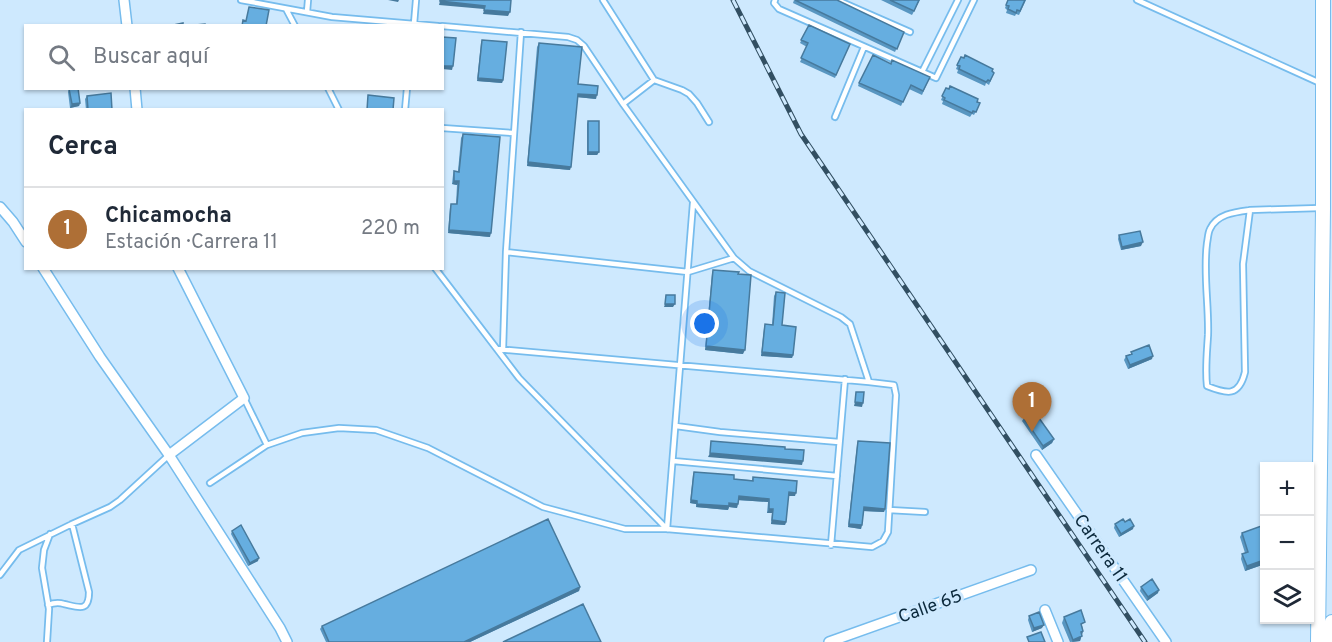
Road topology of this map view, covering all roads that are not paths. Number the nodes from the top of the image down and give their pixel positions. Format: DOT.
graph roads {
  1 [pos="124,0"];
  2 [pos="241,0"];
  3 [pos="308,0"];
  4 [pos="416,0"];
  5 [pos="603,0"];
  6 [pos="775,0"];
  7 [pos="837,0"];
  8 [pos="958,0"];
  9 [pos="974,0"];
  10 [pos="1137,0"];
  11 [pos="1323,0"];
  12 [pos="255,2"];
  13 [pos="286,9"];
  14 [pos="307,12"];
  15 [pos="127,24"];
  16 [pos="294,24"];
  17 [pos="404,24"];
  18 [pos="414,24"];
  19 [pos="444,26"];
  20 [pos="521,32"];
  21 [pos="910,32"];
  22 [pos="864,46"];
  23 [pos="921,72"];
  24 [pos="654,80"];
  25 [pos="1322,85"];
  26 [pos="135,90"];
  27 [pos="329,90"];
  28 [pos="407,90"];
  29 [pos="623,104"];
  30 [pos="137,108"];
  31 [pos="338,108"];
  32 [pos="405,108"];
  33 [pos="835,117"];
  34 [pos="709,122"];
  35 [pos="444,128"];
  36 [pos="513,133"];
  37 [pos="693,202"];
  38 [pos="0,207"];
  39 [pos="1323,208"];
  40 [pos="1250,210"];
  41 [pos="24,239"];
  42 [pos="506,252"];
  43 [pos="734,258"];
  44 [pos="44,270"];
  45 [pos="179,270"];
  46 [pos="437,270"];
  47 [pos="688,272"];
  48 [pos="496,349"];
  49 [pos="503,350"];
  50 [pos="680,365"];
  51 [pos="845,379"];
  52 [pos="869,381"];
  53 [pos="244,398"];
  54 [pos="676,426"];
  55 [pos="839,442"];
  56 [pos="267,445"];
  57 [pos="169,455"];
  58 [pos="1036,455"];
  59 [pos="673,461"];
  60 [pos="837,476"];
  61 [pos="210,483"];
  62 [pos="889,510"];
  63 [pos="925,512"];
  64 [pos="72,524"];
  65 [pos="667,529"];
  66 [pos="50,534"];
  67 [pos="831,545"];
  68 [pos="1031,570"];
  69 [pos="0,575"];
  70 [pos="48,605"];
  71 [pos="1045,610"];
  72 [pos="1332,622"];
  73 [pos="47,642"];
  74 [pos="287,642"];
  75 [pos="829,642"];
  76 [pos="1058,642"];
  77 [pos="1166,642"];
  78 [pos="1318,642"];
  79 [pos="1332,642"];
  1 -- 15 [label="street"];
  2 -- 12 [label="lane"];
  3 -- 14 [label="lane"];
  4 -- 18 [label="lane"];
  5 -- 24 [label="lane"];
  6 -- 22 [label="lane"];
  7 -- 21 [label="lane"];
  8 -- 23 [label="lane"];
  9 -- 23 [label="lane"];
  10 -- 25 [label="lane"];
  11 -- 25 [label="main road"];
  12 -- 13 [label="lane"];
  13 -- 14 [label="lane"];
  13 -- 16 [label="lane"];
  14 -- 17 [label="lane"];
  19 -- 20 [label="lane"];
  20 -- 29 [label="lane"];
  20 -- 36 [label="lane"];
  22 -- 23 [label="lane"];
  22 -- 33 [label="lane"];
  24 -- 29 [label="lane"];
  24 -- 34 [label="lane"];
  25 -- 39 [label="main road"];
  26 -- 30 [label="street"];
  27 -- 31 [label="lane"];
  28 -- 32 [label="lane"];
  29 -- 37 [label="lane"];
  35 -- 36 [label="lane"];
  36 -- 42 [label="lane"];
  37 -- 43 [label="lane"];
  37 -- 47 [label="lane"];
  38 -- 41 [label="street"];
  39 -- 40 [label="lane"];
  39 -- 78 [label="main road"];
  40 -- 40 [label="lane"];
  42 -- 47 [label="lane"];
  42 -- 49 [label="lane"];
  43 -- 47 [label="lane"];
  43 -- 52 [label="lane"];
  44 -- 57 [label="street"];
  45 -- 53 [label="street"];
  46 -- 48 [label="lane"];
  47 -- 50 [label="lane"];
  48 -- 49 [label="lane"];
  48 -- 65 [label="lane"];
  49 -- 50 [label="lane"];
  50 -- 51 [label="lane"];
  50 -- 54 [label="lane"];
  51 -- 52 [label="lane"];
  51 -- 55 [label="lane"];
  52 -- 62 [label="lane"];
  53 -- 56 [label="lane"];
  53 -- 57 [label="street"];
  54 -- 55 [label="lane"];
  54 -- 59 [label="lane"];
  55 -- 60 [label="lane"];
  56 -- 61 [label="lane"];
  56 -- 65 [label="lane"];
  57 -- 64 [label="lane"];
  57 -- 74 [label="street"];
  58 -- 77 [label="street, Carrera 11"];
  59 -- 60 [label="lane"];
  59 -- 65 [label="lane"];
  60 -- 67 [label="lane"];
  62 -- 63 [label="lane"];
  62 -- 67 [label="lane"];
  64 -- 66 [label="lane"];
  64 -- 70 [label="lane"];
  65 -- 67 [label="lane"];
  66 -- 69 [label="lane"];
  66 -- 70 [label="lane"];
  68 -- 75 [label="street, Calle 65"];
  70 -- 73 [label="lane"];
  71 -- 76 [label="street"];
  72 -- 79 [label="main road"];
}
